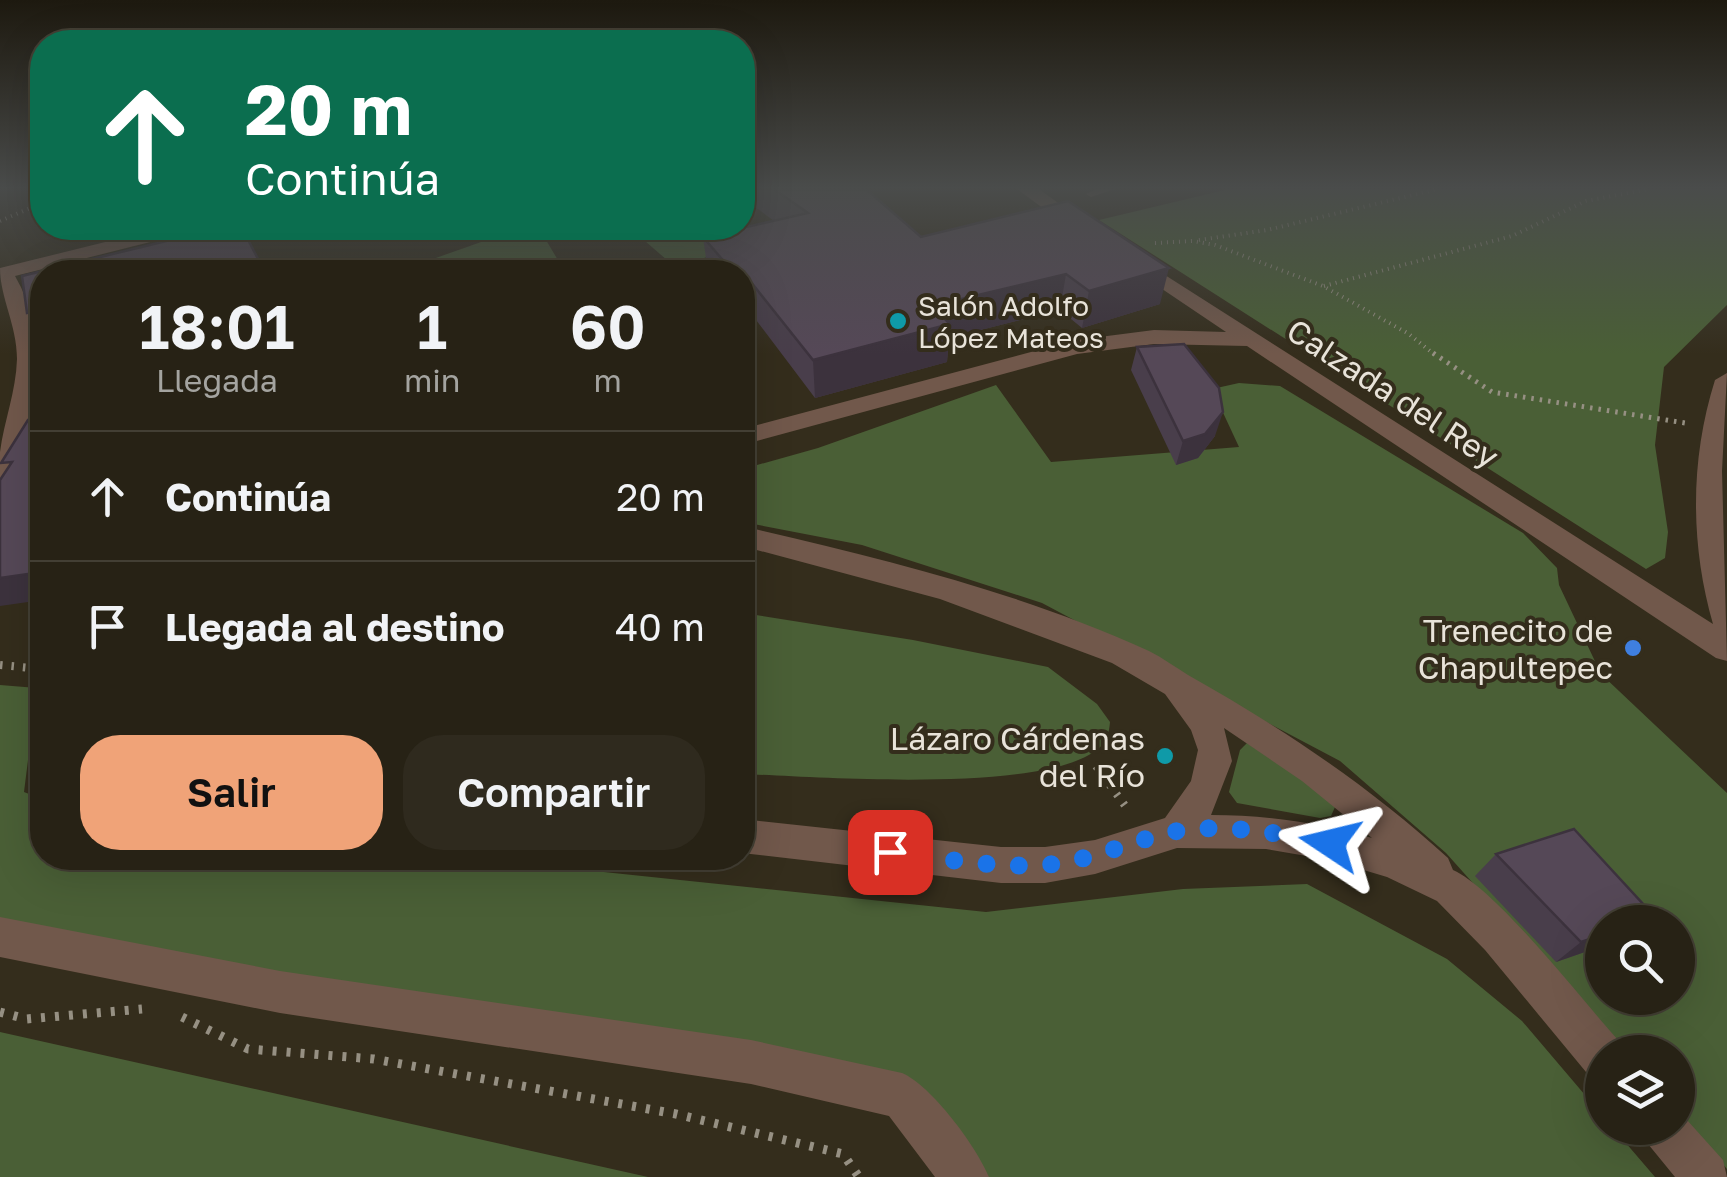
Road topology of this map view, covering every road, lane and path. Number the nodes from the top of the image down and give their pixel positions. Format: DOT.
graph roads {
  1 [pos="119,244"];
  2 [pos="1108,244"];
  3 [pos="1209,244"];
  4 [pos="1482,244"];
  5 [pos="54,260"];
  6 [pos="30,266"];
  7 [pos="2,273"];
  8 [pos="1323,286"];
  9 [pos="1250,339"];
  10 [pos="1727,380"];
  11 [pos="1712,426"];
  12 [pos="755,433"];
  13 [pos="0,484"];
  14 [pos="755,539"];
  15 [pos="1727,622"];
  16 [pos="1727,649"];
  17 [pos="0,665"];
  18 [pos="30,668"];
  19 [pos="1171,680"];
  20 [pos="1096,766"];
  21 [pos="1163,836"];
  22 [pos="755,837"];
  23 [pos="1451,888"];
  24 [pos="0,937"];
  25 [pos="0,1012"];
  26 [pos="1585,1036"];
  27 [pos="1679,1145"];
  28 [pos="859,1177"];
  29 [pos="966,1177"];
  30 [pos="1706,1177"];
  1 -- 5 [label="street"];
  2 -- 9 [label="street, Calzada del Rey"];
  3 -- 8 [label="path"];
  4 -- 8 [label="path"];
  6 -- 7 [label="street"];
  7 -- 13 [label="street"];
  8 -- 11 [label="path"];
  9 -- 12 [label="street"];
  9 -- 16 [label="street, Calzada del Rey"];
  10 -- 11 [label="street"];
  11 -- 15 [label="street"];
  14 -- 19 [label="street"];
  17 -- 18 [label="path"];
  19 -- 21 [label="street"];
  19 -- 23 [label="street"];
  20 -- 21 [label="path"];
  21 -- 22 [label="street"];
  21 -- 23 [label="street"];
  23 -- 26 [label="street"];
  24 -- 29 [label="street"];
  25 -- 28 [label="path"];
  27 -- 30 [label="street"];
}
